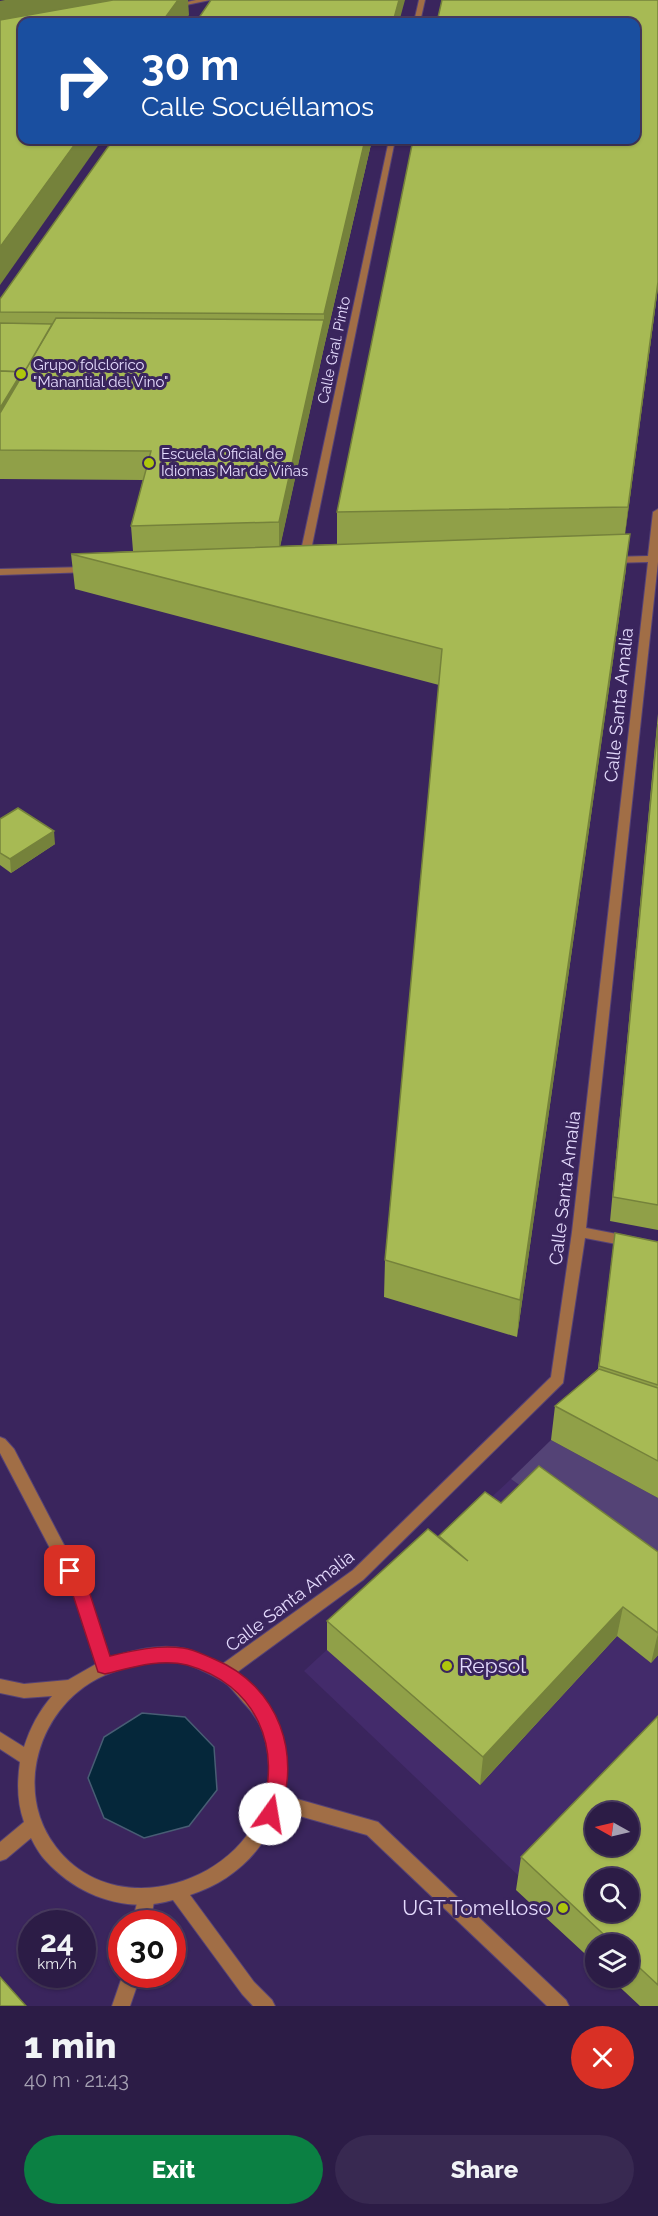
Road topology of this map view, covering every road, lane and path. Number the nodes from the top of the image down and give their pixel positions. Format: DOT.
graph roads {
  1 [pos="213,0"];
  2 [pos="422,0"];
  3 [pos="207,4"];
  4 [pos="162,8"];
  5 [pos="418,18"];
  6 [pos="391,144"];
  7 [pos="658,512"];
  8 [pos="656,559"];
  9 [pos="595,560"];
  10 [pos="314,566"];
  11 [pos="291,567"];
  12 [pos="302,567"];
  13 [pos="103,570"];
  14 [pos="0,572"];
  15 [pos="579,1232"];
  16 [pos="658,1247"];
  17 [pos="0,1443"];
  18 [pos="105,1666"];
  19 [pos="225,1672"];
  20 [pos="0,1686"];
  21 [pos="70,1687"];
  22 [pos="0,1740"];
  23 [pos="27,1758"];
  24 [pos="274,1801"];
  25 [pos="32,1826"];
  26 [pos="0,1853"];
  27 [pos="178,1893"];
  28 [pos="146,1898"];
  29 [pos="144,1910"];
  30 [pos="127,1988"];
  31 [pos="121,2006"];
  32 [pos="266,2006"];
  33 [pos="560,2006"];
  1 -- 3 [label="street"];
  2 -- 5 [label="street"];
  3 -- 4 [label="street"];
  6 -- 12 [label="street, Calle Gral. Pinto"];
  7 -- 8 [label="street, Calle Santa Amalia"];
  8 -- 9 [label="street"];
  8 -- 15 [label="street, Calle Santa Amalia"];
  10 -- 12 [label="street"];
  11 -- 12 [label="street"];
  13 -- 14 [label="street"];
  15 -- 16 [label="street"];
  15 -- 19 [label="street, Calle Santa Amalia"];
  17 -- 18 [label="street"];
  18 -- 19 [label="street"];
  18 -- 21 [label="street"];
  19 -- 24 [label="street"];
  20 -- 21 [label="street"];
  21 -- 23 [label="street"];
  22 -- 23 [label="street"];
  23 -- 25 [label="street"];
  24 -- 27 [label="street"];
  24 -- 33 [label="street"];
  25 -- 26 [label="street"];
  25 -- 28 [label="street"];
  27 -- 28 [label="street"];
  27 -- 32 [label="street"];
  28 -- 29 [label="street"];
  30 -- 31 [label="street"];
}
